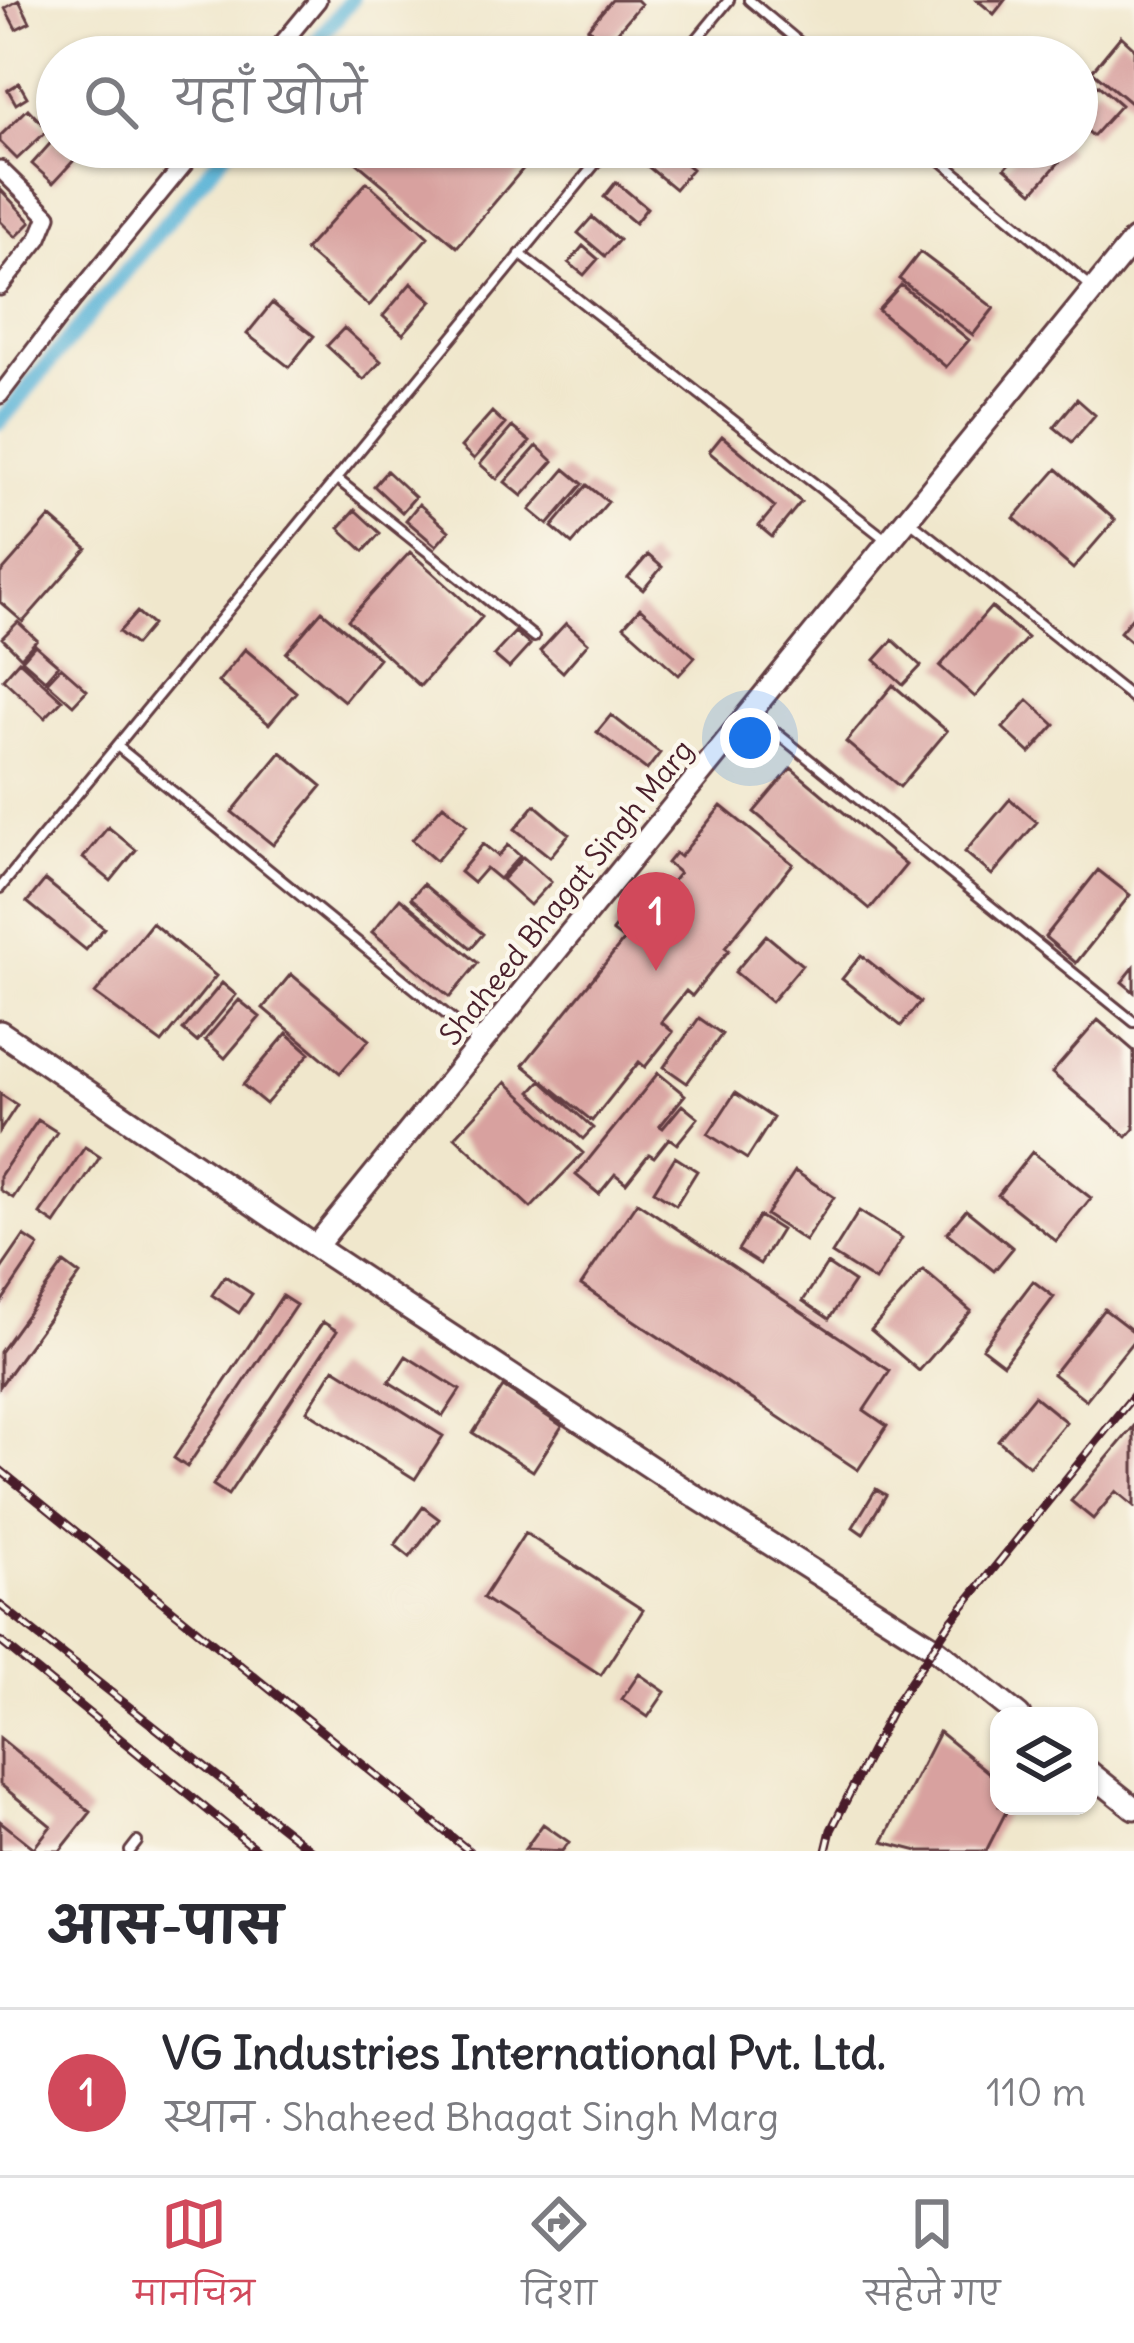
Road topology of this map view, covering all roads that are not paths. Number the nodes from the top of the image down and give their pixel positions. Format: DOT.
graph roads {
  1 [pos="318,0"];
  2 [pos="729,0"];
  3 [pos="749,0"];
  4 [pos="288,36"];
  5 [pos="699,36"];
  6 [pos="792,36"];
  7 [pos="181,168"];
  8 [pos="591,168"];
  9 [pos="950,168"];
  10 [pos="0,169"];
  11 [pos="1134,240"];
  12 [pos="520,254"];
  13 [pos="0,287"];
  14 [pos="1094,289"];
  15 [pos="0,395"];
  16 [pos="337,478"];
  17 [pos="908,519"];
  18 [pos="889,542"];
  19 [pos="534,637"];
  20 [pos="1134,699"];
  21 [pos="751,712"];
  22 [pos="117,746"];
  23 [pos="0,888"];
  24 [pos="1134,1022"];
  25 [pos="0,1032"];
  26 [pos="482,1043"];
  27 [pos="316,1246"];
  28 [pos="1008,1707"];
  29 [pos="1098,1779"];
  30 [pos="1134,1808"];
  31 [pos="137,1842"];
  32 [pos="130,1851"];
  1 -- 4 [label="street"];
  2 -- 5 [label="lane"];
  3 -- 6 [label="lane"];
  7 -- 15 [label="street"];
  8 -- 12 [label="lane"];
  9 -- 14 [label="lane"];
  10 -- 13 [label="street"];
  11 -- 14 [label="street, Shaheed Bhagat Singh Marg"];
  12 -- 16 [label="lane"];
  12 -- 18 [label="lane"];
  14 -- 17 [label="street, Shaheed Bhagat Singh Marg"];
  16 -- 19 [label="lane"];
  16 -- 22 [label="lane"];
  17 -- 18 [label="street, Shaheed Bhagat Singh Marg"];
  17 -- 20 [label="lane"];
  18 -- 21 [label="street, Shaheed Bhagat Singh Marg"];
  21 -- 24 [label="lane"];
  21 -- 26 [label="street, Shaheed Bhagat Singh Marg"];
  22 -- 23 [label="lane"];
  22 -- 26 [label="lane"];
  25 -- 27 [label="street"];
  26 -- 27 [label="street, Shaheed Bhagat Singh Marg"];
  27 -- 28 [label="street"];
  29 -- 30 [label="street"];
  31 -- 32 [label="lane"];
}
